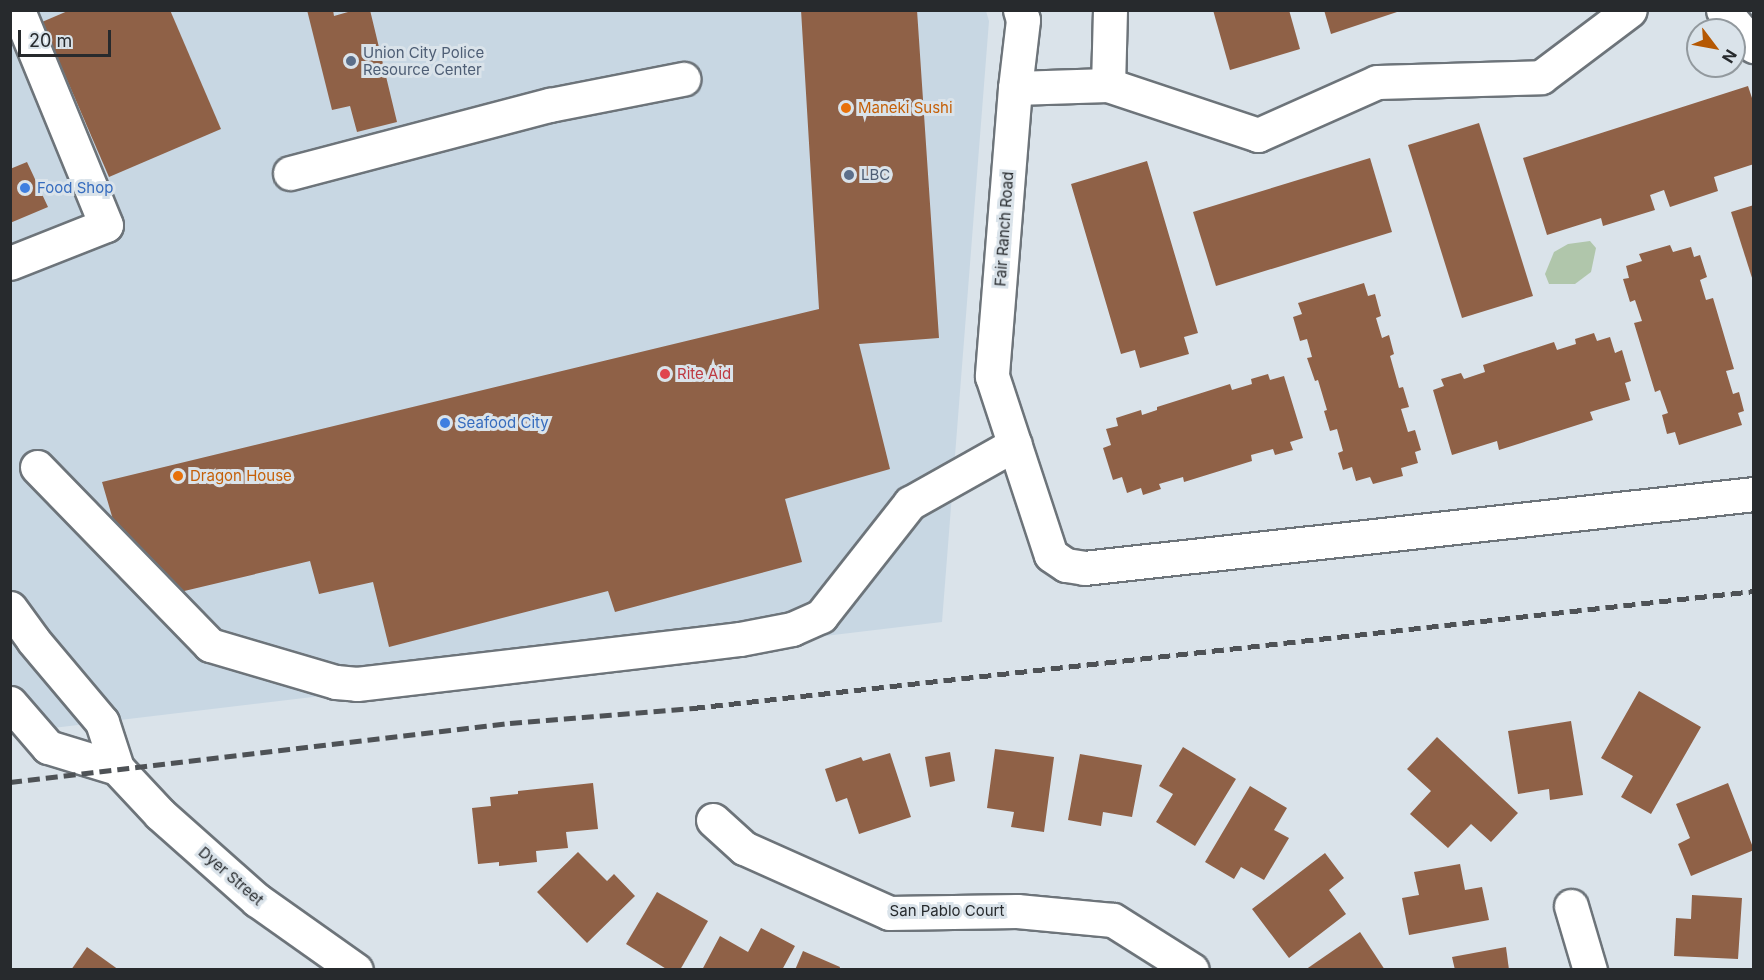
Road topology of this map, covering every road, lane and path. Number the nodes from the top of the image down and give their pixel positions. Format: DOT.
graph roads {
  1 [pos="18,10"];
  2 [pos="1020,10"];
  3 [pos="1110,10"];
  4 [pos="1630,10"];
  5 [pos="1723,10"];
  6 [pos="1754,46"];
  7 [pos="683,79"];
  8 [pos="1108,85"];
  9 [pos="1015,88"];
  10 [pos="290,173"];
  11 [pos="10,263"];
  12 [pos="1015,444"];
  13 [pos="37,467"];
  14 [pos="1754,494"];
  15 [pos="10,608"];
  16 [pos="10,703"];
  17 [pos="117,768"];
  18 [pos="712,820"];
  19 [pos="1571,906"];
  20 [pos="356,969"];
  21 [pos="1192,969"];
  22 [pos="1590,969"];
  1 -- 11 [label="street"];
  2 -- 9 [label="street, Fair Ranch Road"];
  3 -- 8 [label="street"];
  4 -- 8 [label="street"];
  5 -- 6 [label="street"];
  7 -- 10 [label="street"];
  8 -- 9 [label="street"];
  9 -- 12 [label="street, Fair Ranch Road"];
  12 -- 13 [label="street"];
  12 -- 14 [label="street, Fair Ranch Road"];
  15 -- 17 [label="street, Dyer Street"];
  16 -- 17 [label="street"];
  17 -- 20 [label="street, Dyer Street"];
  18 -- 21 [label="street, San Pablo Court"];
  19 -- 22 [label="street"];
}
